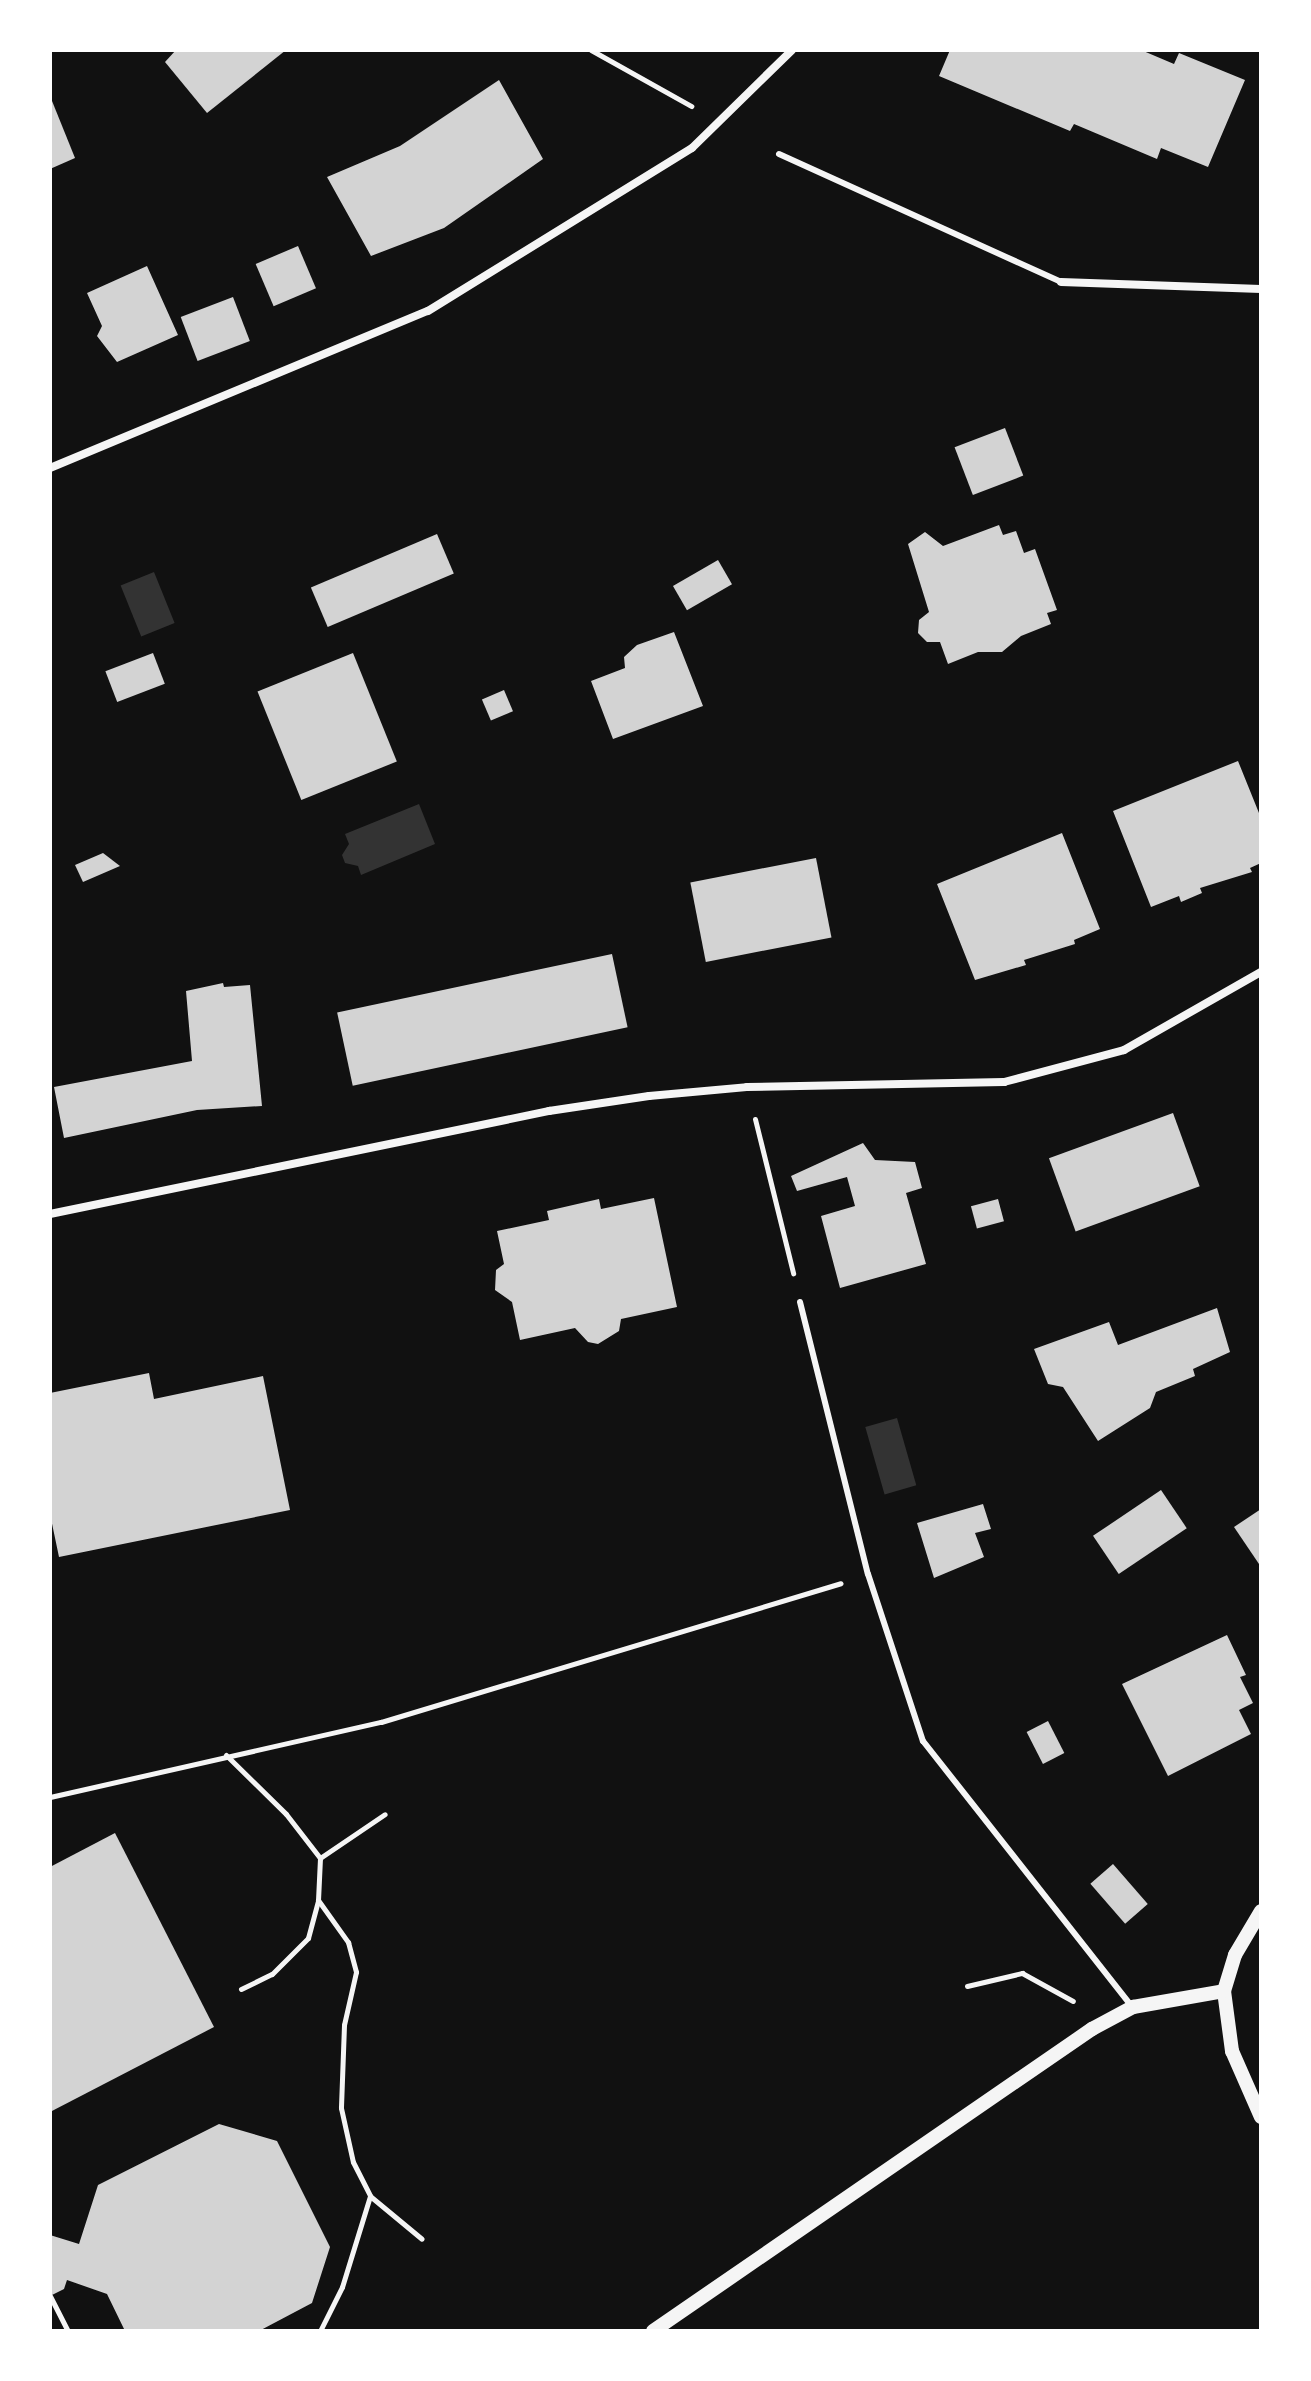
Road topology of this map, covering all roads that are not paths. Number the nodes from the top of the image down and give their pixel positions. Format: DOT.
graph roads {
  1 [pos="792,50"];
  2 [pos="779,154"];
  3 [pos="1061,282"];
  4 [pos="1261,289"];
  5 [pos="50,468"];
  6 [pos="1261,972"];
  7 [pos="50,1214"];
  8 [pos="800,1302"];
  9 [pos="1261,1911"];
  10 [pos="1224,1991"];
  11 [pos="1133,2007"];
  12 [pos="1261,2117"];
  13 [pos="653,2331"];
  1 -- 5 [label="street"];
  2 -- 3 [label="lane"];
  3 -- 4 [label="street"];
  6 -- 7 [label="street"];
  8 -- 11 [label="lane"];
  9 -- 10 [label="street"];
  10 -- 11 [label="street"];
  10 -- 12 [label="street"];
  11 -- 13 [label="street"];
}
